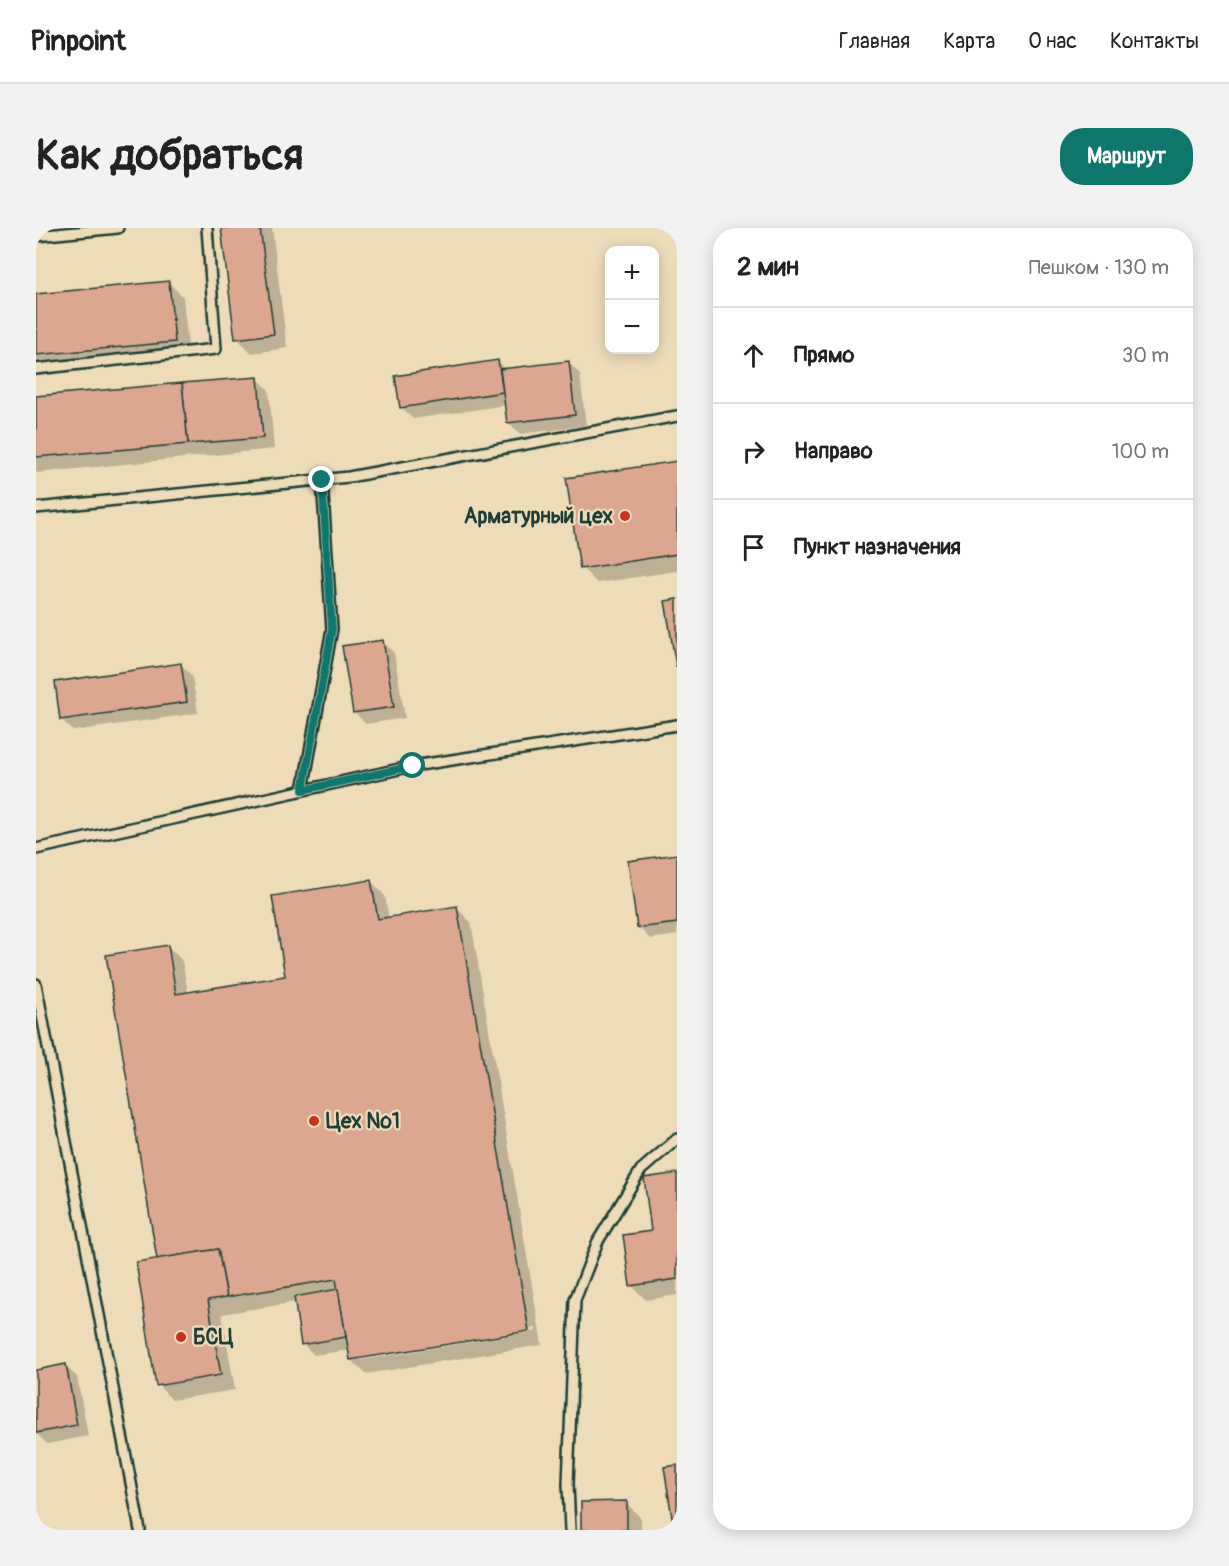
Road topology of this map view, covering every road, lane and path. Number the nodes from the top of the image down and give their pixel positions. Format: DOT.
graph roads {
  1 [pos="118,228"];
  2 [pos="207,228"];
  3 [pos="36,236"];
  4 [pos="36,369"];
  5 [pos="677,416"];
  6 [pos="322,480"];
  7 [pos="36,508"];
  8 [pos="677,725"];
  9 [pos="303,790"];
  10 [pos="36,849"];
  11 [pos="36,984"];
  12 [pos="677,1139"];
  13 [pos="140,1530"];
  14 [pos="570,1530"];
  1 -- 3 [label="lane"];
  2 -- 4 [label="lane"];
  5 -- 6 [label="lane"];
  6 -- 7 [label="lane"];
  6 -- 9 [label="lane"];
  8 -- 9 [label="lane"];
  9 -- 10 [label="lane"];
  11 -- 13 [label="lane"];
  12 -- 14 [label="lane"];
}
